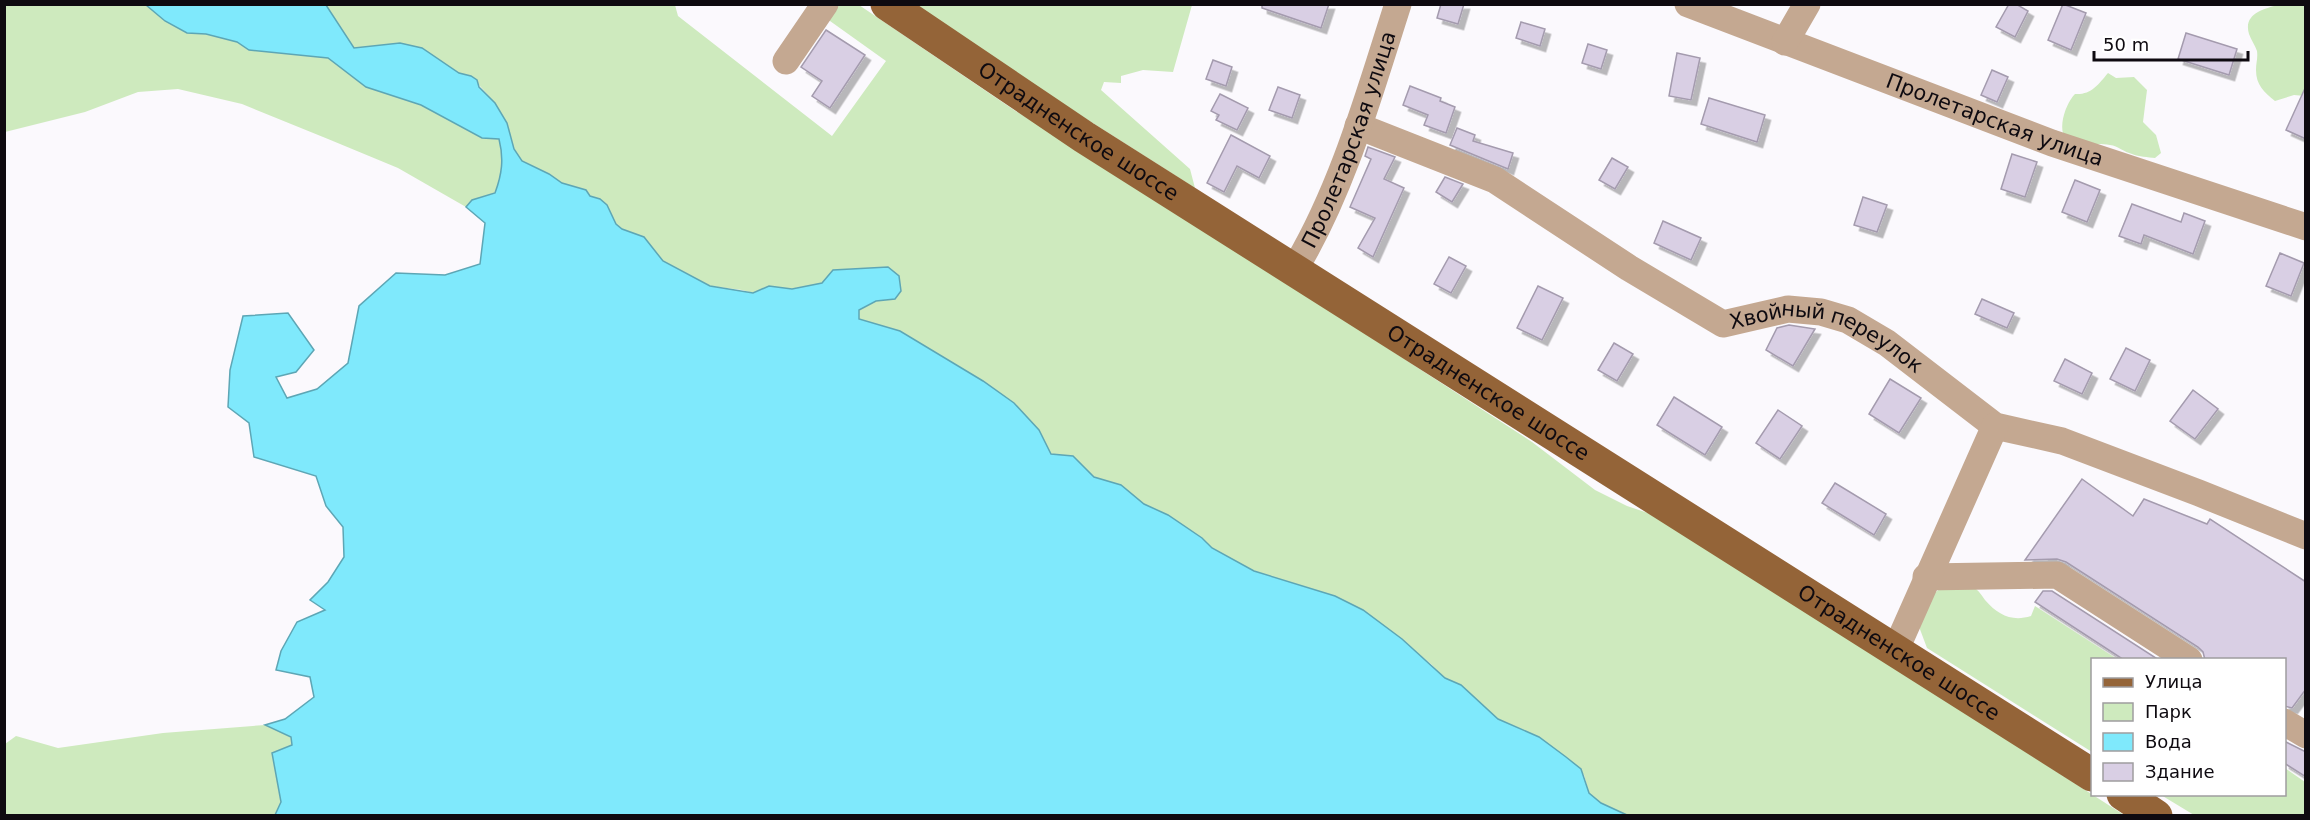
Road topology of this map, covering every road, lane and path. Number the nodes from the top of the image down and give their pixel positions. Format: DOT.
graph roads {
  1 [pos="825,4"];
  2 [pos="887,4"];
  3 [pos="1398,4"];
  4 [pos="1688,4"];
  5 [pos="1807,4"];
  6 [pos="1785,42"];
  7 [pos="786,61"];
  8 [pos="1358,126"];
  9 [pos="2306,227"];
  10 [pos="1294,270"];
  11 [pos="1995,426"];
  12 [pos="2306,536"];
  13 [pos="1926,577"];
  14 [pos="1896,650"];
  15 [pos="2185,658"];
  16 [pos="2286,723"];
  17 [pos="2306,735"];
  18 [pos="2091,774"];
  19 [pos="2125,796"];
  20 [pos="2156,816"];
  1 -- 7 [label="street"];
  2 -- 10 [label="main road, Отрадненское шоссе"];
  3 -- 8 [label="street, Пролетарская улица"];
  4 -- 6 [label="street, Пролетарская улица"];
  5 -- 6 [label="street"];
  6 -- 9 [label="street, Пролетарская улица"];
  8 -- 10 [label="street, Пролетарская улица"];
  8 -- 11 [label="street, Хвойный переулок"];
  10 -- 14 [label="main road, Отрадненское шоссе"];
  11 -- 12 [label="street, Хвойный переулок"];
  11 -- 13 [label="street"];
  13 -- 14 [label="street"];
  13 -- 15 [label="street"];
  14 -- 18 [label="main road, Отрадненское шоссе"];
  16 -- 17 [label="street"];
  19 -- 20 [label="main road"];
}
